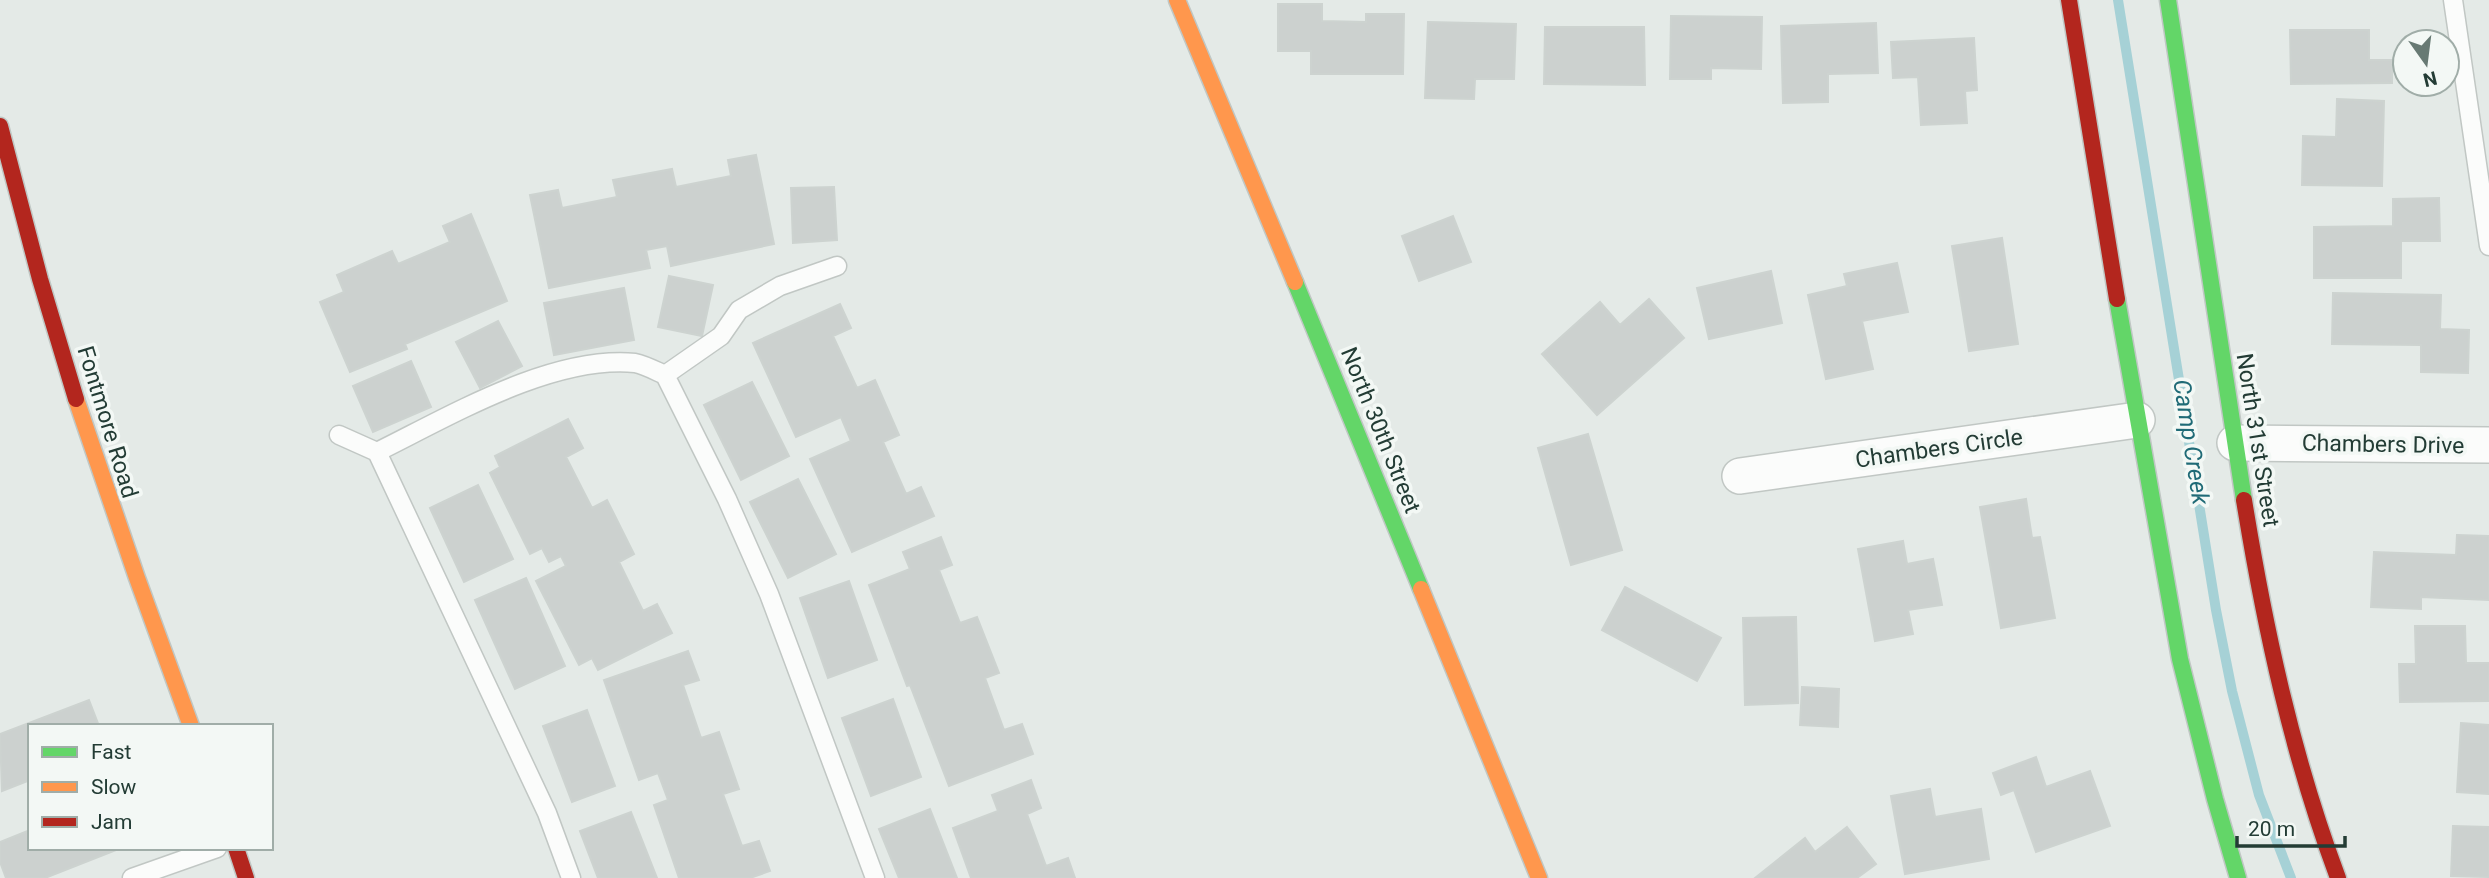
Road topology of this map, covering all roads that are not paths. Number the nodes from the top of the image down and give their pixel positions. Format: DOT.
graph roads {
  1 [pos="1177,0"];
  2 [pos="2069,0"];
  3 [pos="2168,0"];
  4 [pos="2453,0"];
  5 [pos="0,126"];
  6 [pos="2486,200"];
  7 [pos="2489,246"];
  8 [pos="836,266"];
  9 [pos="665,375"];
  10 [pos="2137,420"];
  11 [pos="339,435"];
  12 [pos="2235,443"];
  13 [pos="2489,445"];
  14 [pos="377,452"];
  15 [pos="1740,476"];
  16 [pos="190,724"];
  17 [pos="212,850"];
  18 [pos="237,850"];
  19 [pos="132,878"];
  20 [pos="246,878"];
  21 [pos="571,878"];
  22 [pos="875,878"];
  23 [pos="1539,878"];
  24 [pos="2238,878"];
  25 [pos="2338,878"];
  1 -- 23 [label="main road, North 30th Street"];
  2 -- 10 [label="main road"];
  3 -- 12 [label="main road, North 31st Street"];
  4 -- 6 [label="lane"];
  5 -- 16 [label="main road, Fontmore Road"];
  6 -- 7 [label="lane"];
  8 -- 9 [label="lane"];
  9 -- 14 [label="lane"];
  9 -- 22 [label="lane"];
  10 -- 15 [label="street, Chambers Circle"];
  10 -- 24 [label="main road"];
  11 -- 14 [label="lane"];
  12 -- 13 [label="street, Chambers Drive"];
  12 -- 25 [label="main road, North 31st Street"];
  14 -- 21 [label="lane"];
  17 -- 19 [label="lane"];
  18 -- 20 [label="main road"];
}
